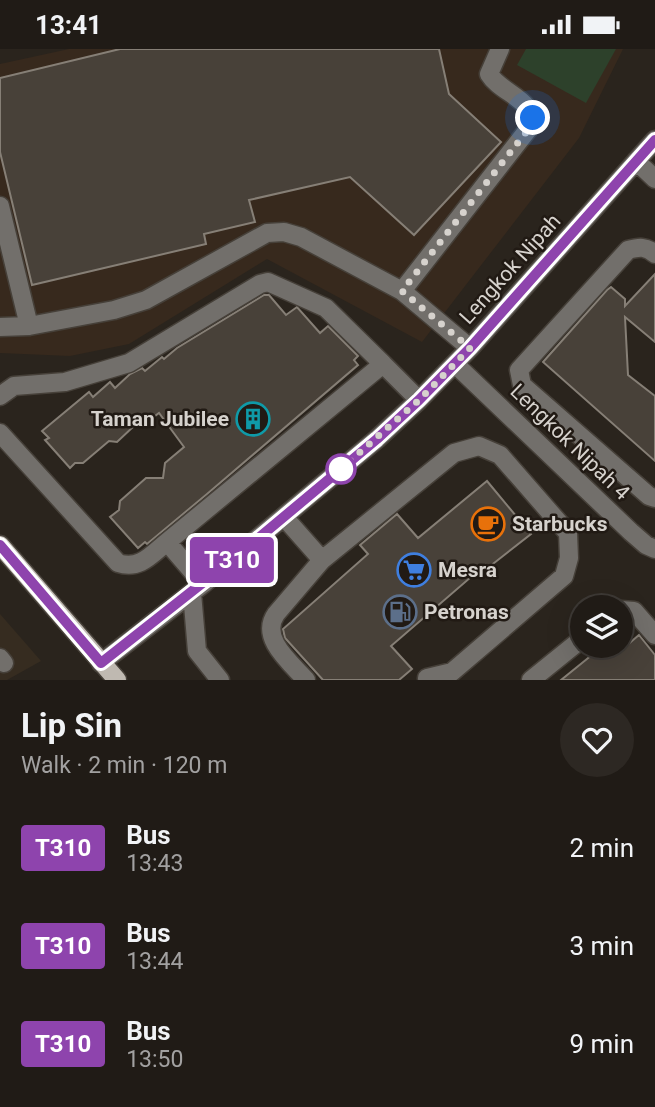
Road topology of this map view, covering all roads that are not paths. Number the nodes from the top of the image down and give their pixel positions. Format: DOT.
graph roads {
  1 [pos="500,49"];
  2 [pos="655,140"];
  3 [pos="636,161"];
  4 [pos="655,179"];
  5 [pos="0,206"];
  6 [pos="655,254"];
  7 [pos="402,291"];
  8 [pos="29,326"];
  9 [pos="0,327"];
  10 [pos="470,348"];
  11 [pos="383,364"];
  12 [pos="455,364"];
  13 [pos="0,396"];
  14 [pos="419,400"];
  15 [pos="0,433"];
  16 [pos="655,498"];
  17 [pos="284,517"];
  18 [pos="167,542"];
  19 [pos="0,545"];
  20 [pos="655,549"];
  21 [pos="323,561"];
  22 [pos="197,588"];
  23 [pos="633,611"];
  24 [pos="655,635"];
  25 [pos="570,648"];
  26 [pos="101,663"];
  27 [pos="426,678"];
  28 [pos="117,680"];
  29 [pos="220,680"];
  30 [pos="306,680"];
  31 [pos="531,680"];
  1 -- 7 [label="street"];
  2 -- 3 [label="street, Lengkok Nipah"];
  3 -- 4 [label="street"];
  3 -- 10 [label="street, Lengkok Nipah"];
  5 -- 8 [label="street"];
  6 -- 16 [label="street"];
  7 -- 8 [label="street"];
  7 -- 10 [label="street"];
  8 -- 9 [label="street"];
  10 -- 12 [label="street, Lengkok Nipah"];
  11 -- 13 [label="street"];
  11 -- 14 [label="street"];
  11 -- 18 [label="street"];
  12 -- 14 [label="street, Lengkok Nipah"];
  12 -- 20 [label="street, Lengkok Nipah 4"];
  14 -- 17 [label="street, Lengkok Nipah"];
  15 -- 18 [label="street"];
  17 -- 21 [label="street"];
  17 -- 22 [label="street, Lengkok Nipah"];
  18 -- 22 [label="street"];
  19 -- 26 [label="main road"];
  21 -- 27 [label="street"];
  21 -- 30 [label="street"];
  22 -- 26 [label="street, Lengkok Nipah"];
  22 -- 29 [label="street"];
  23 -- 24 [label="street"];
  25 -- 31 [label="street"];
  26 -- 28 [label="main road"];
}
